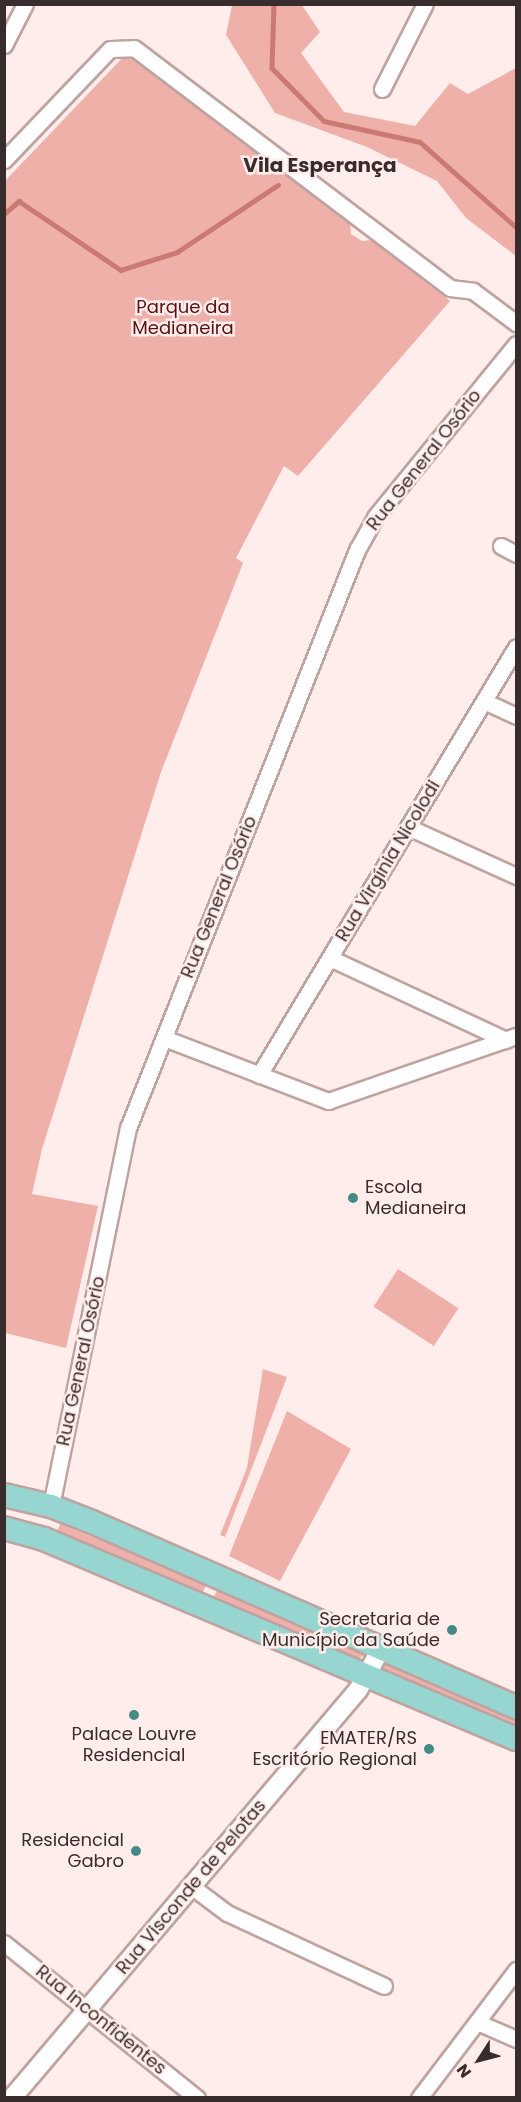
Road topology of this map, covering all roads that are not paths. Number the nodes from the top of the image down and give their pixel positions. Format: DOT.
graph roads {
  1 [pos="25,4"];
  2 [pos="425,4"];
  3 [pos="4,45"];
  4 [pos="382,89"];
  5 [pos="5,159"];
  6 [pos="516,323"];
  7 [pos="516,344"];
  8 [pos="501,546"];
  9 [pos="516,554"];
  10 [pos="516,647"];
  11 [pos="484,701"];
  12 [pos="516,716"];
  13 [pos="408,827"];
  14 [pos="516,876"];
  15 [pos="330,958"];
  16 [pos="164,1038"];
  17 [pos="511,1038"];
  18 [pos="260,1075"];
  19 [pos="4,1495"];
  20 [pos="51,1506"];
  21 [pos="4,1528"];
  22 [pos="44,1539"];
  23 [pos="382,1647"];
  24 [pos="367,1674"];
  25 [pos="516,1707"];
  26 [pos="516,1739"];
  27 [pos="191,1886"];
  28 [pos="4,1943"];
  29 [pos="516,1970"];
  30 [pos="384,1986"];
  31 [pos="87,2010"];
  32 [pos="477,2022"];
  33 [pos="516,2039"];
  34 [pos="12,2097"];
  35 [pos="197,2097"];
  36 [pos="419,2097"];
  1 -- 3 [label="street"];
  2 -- 4 [label="street"];
  5 -- 6 [label="street"];
  7 -- 16 [label="street, Rua General Osório"];
  8 -- 9 [label="street"];
  10 -- 11 [label="street, Rua Virgínia Nicolodi"];
  11 -- 12 [label="street"];
  11 -- 13 [label="street, Rua Virgínia Nicolodi"];
  13 -- 14 [label="street"];
  13 -- 15 [label="street, Rua Virgínia Nicolodi"];
  15 -- 17 [label="street"];
  15 -- 18 [label="street, Rua Virgínia Nicolodi"];
  16 -- 18 [label="street"];
  16 -- 20 [label="street, Rua General Osório"];
  17 -- 18 [label="street"];
  19 -- 20 [label="main road"];
  20 -- 22 [label="main road"];
  20 -- 23 [label="main road"];
  21 -- 22 [label="main road"];
  22 -- 24 [label="main road"];
  23 -- 24 [label="street, Rua Visconde de Pelotas"];
  23 -- 25 [label="main road"];
  24 -- 26 [label="main road"];
  24 -- 27 [label="street, Rua Visconde de Pelotas"];
  27 -- 30 [label="street"];
  27 -- 31 [label="street, Rua Visconde de Pelotas"];
  28 -- 31 [label="street, Rua Inconfidentes"];
  29 -- 32 [label="street"];
  31 -- 34 [label="street, Rua Visconde de Pelotas"];
  31 -- 35 [label="street, Rua Inconfidentes"];
  32 -- 33 [label="street"];
  32 -- 36 [label="street"];
}
